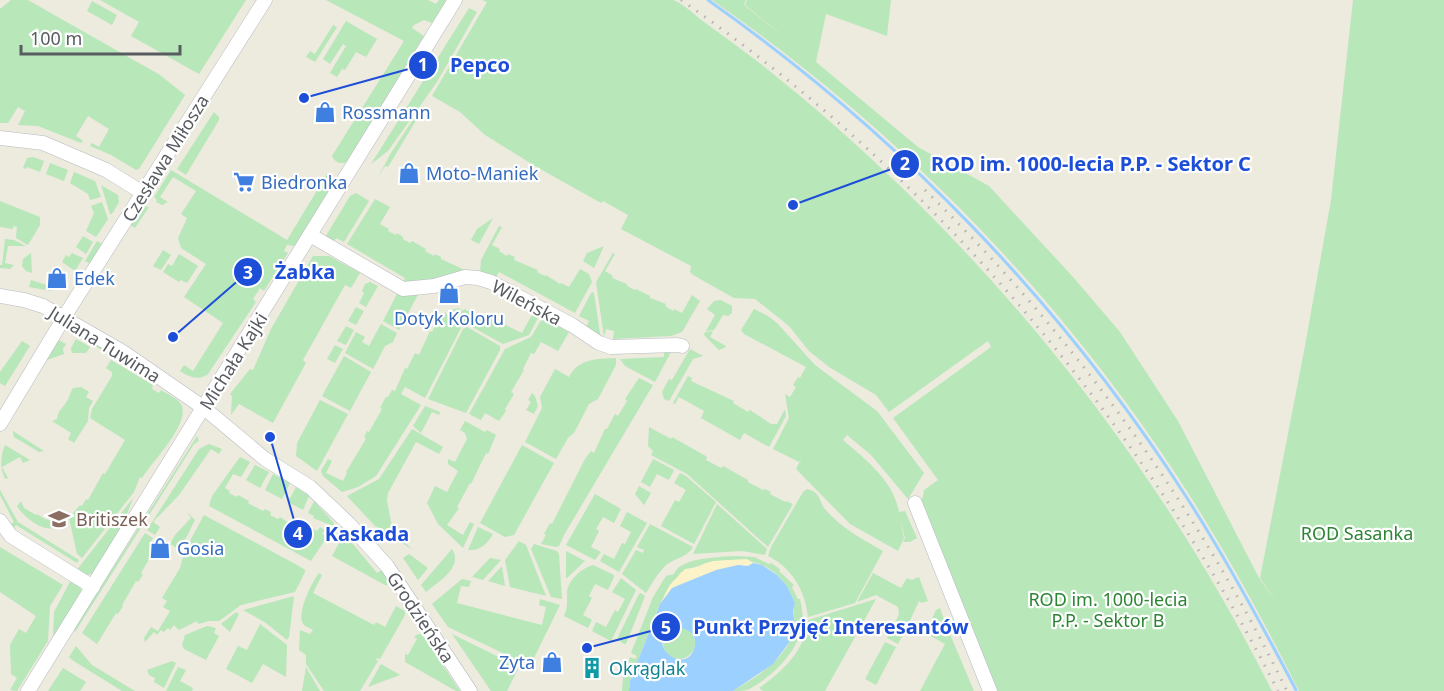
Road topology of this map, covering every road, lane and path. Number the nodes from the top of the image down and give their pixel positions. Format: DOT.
graph roads {
  1 [pos="265,0"];
  2 [pos="455,0"];
  3 [pos="0,138"];
  4 [pos="143,192"];
  5 [pos="310,236"];
  6 [pos="0,296"];
  7 [pos="65,317"];
  8 [pos="682,346"];
  9 [pos="204,408"];
  10 [pos="0,424"];
  11 [pos="915,503"];
  12 [pos="0,521"];
  13 [pos="93,587"];
  14 [pos="28,691"];
  15 [pos="470,691"];
  16 [pos="990,691"];
  1 -- 4 [label="street, Czesława Miłosza"];
  2 -- 5 [label="street, Michała Kajki"];
  3 -- 4 [label="street"];
  4 -- 7 [label="street, Czesława Miłosza"];
  5 -- 8 [label="street, Wileńska"];
  5 -- 9 [label="street, Michała Kajki"];
  6 -- 7 [label="street, Juliana Tuwima"];
  7 -- 9 [label="street, Juliana Tuwima"];
  7 -- 10 [label="street, Czesława Miłosza"];
  9 -- 13 [label="street, Michała Kajki"];
  9 -- 15 [label="street, Grodzieńska"];
  11 -- 16 [label="street"];
  12 -- 13 [label="street"];
  13 -- 14 [label="street, Michała Kajki"];
}
